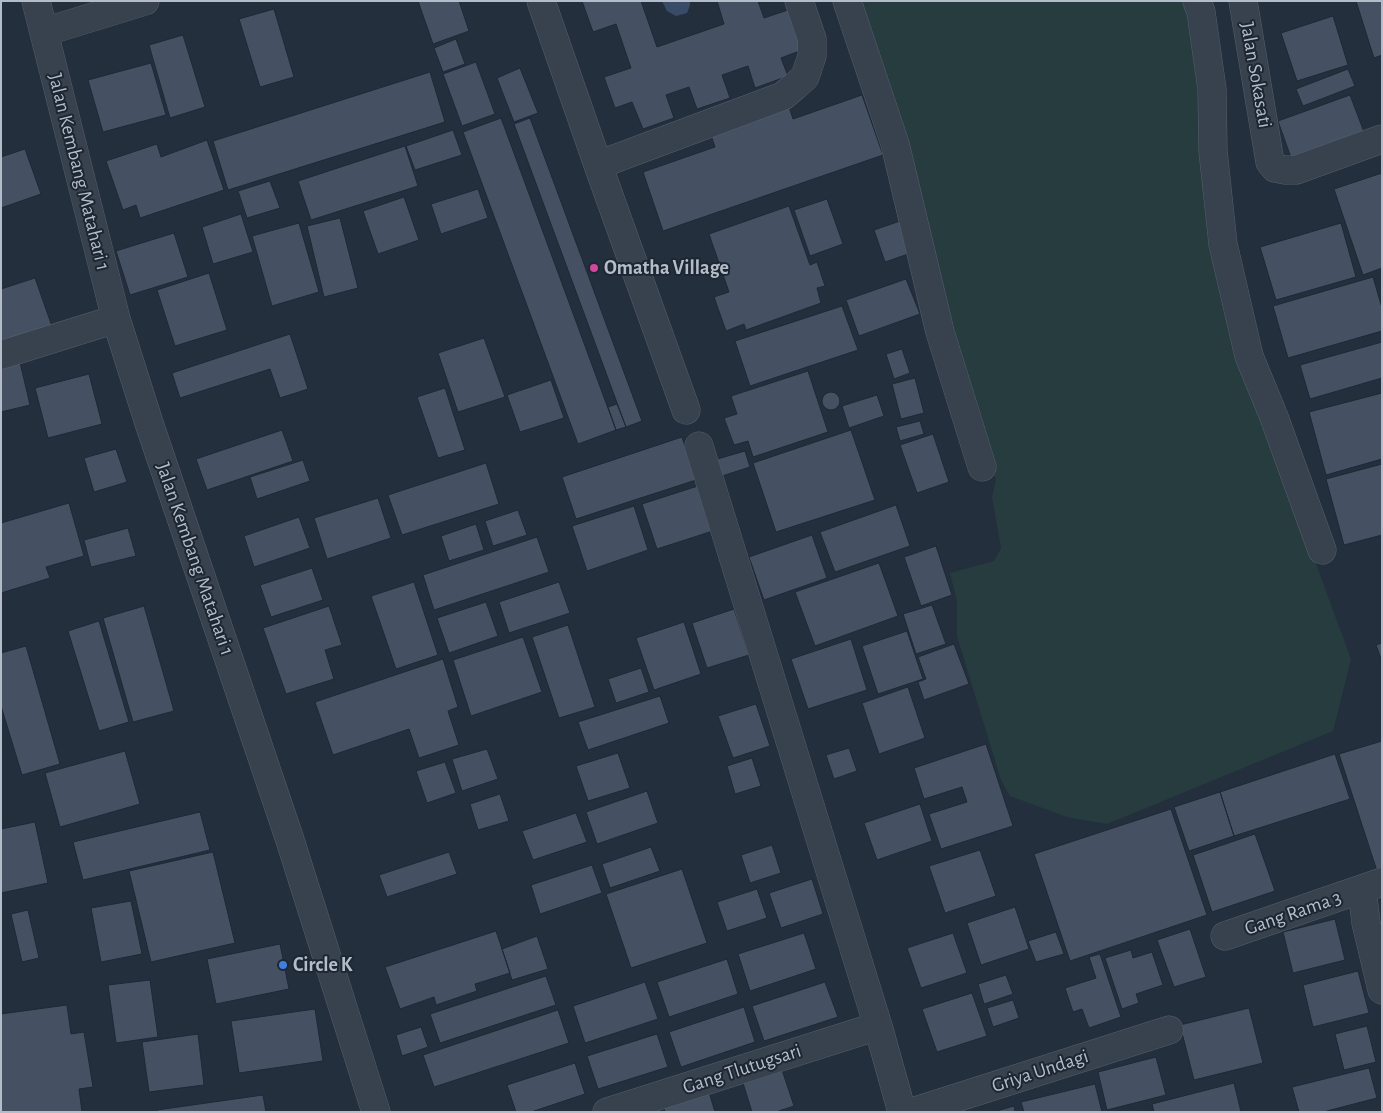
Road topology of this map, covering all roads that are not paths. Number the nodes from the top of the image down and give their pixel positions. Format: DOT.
graph roads {
  1 [pos="36,1"];
  2 [pos="145,1"];
  3 [pos="541,1"];
  4 [pos="800,1"];
  5 [pos="847,1"];
  6 [pos="1197,1"];
  7 [pos="1243,1"];
  8 [pos="44,32"];
  9 [pos="1382,139"];
  10 [pos="598,165"];
  11 [pos="116,318"];
  12 [pos="1,355"];
  13 [pos="686,410"];
  14 [pos="699,446"];
  15 [pos="982,467"];
  16 [pos="1322,550"];
  17 [pos="1372,886"];
  18 [pos="1225,936"];
  19 [pos="1382,990"];
  20 [pos="878,1026"];
  21 [pos="1169,1030"];
  22 [pos="376,1112"];
  23 [pos="607,1112"];
  24 [pos="902,1112"];
  25 [pos="912,1112"];
  1 -- 8 [label="street, Jalan Kembang Matahari 1"];
  2 -- 8 [label="street"];
  3 -- 10 [label="street"];
  4 -- 10 [label="street"];
  5 -- 15 [label="street"];
  6 -- 16 [label="street"];
  7 -- 9 [label="street, Jalan Sokasati"];
  8 -- 11 [label="street, Jalan Kembang Matahari 1"];
  10 -- 13 [label="street"];
  11 -- 12 [label="street"];
  11 -- 22 [label="street, Jalan Kembang Matahari 1"];
  14 -- 20 [label="street"];
  17 -- 18 [label="street, Gang Rama 3"];
  17 -- 19 [label="street, Gang Rama 3"];
  20 -- 23 [label="street, Gang Tlutugsari"];
  20 -- 24 [label="street"];
  21 -- 25 [label="street, Griya Undagi"];
}
